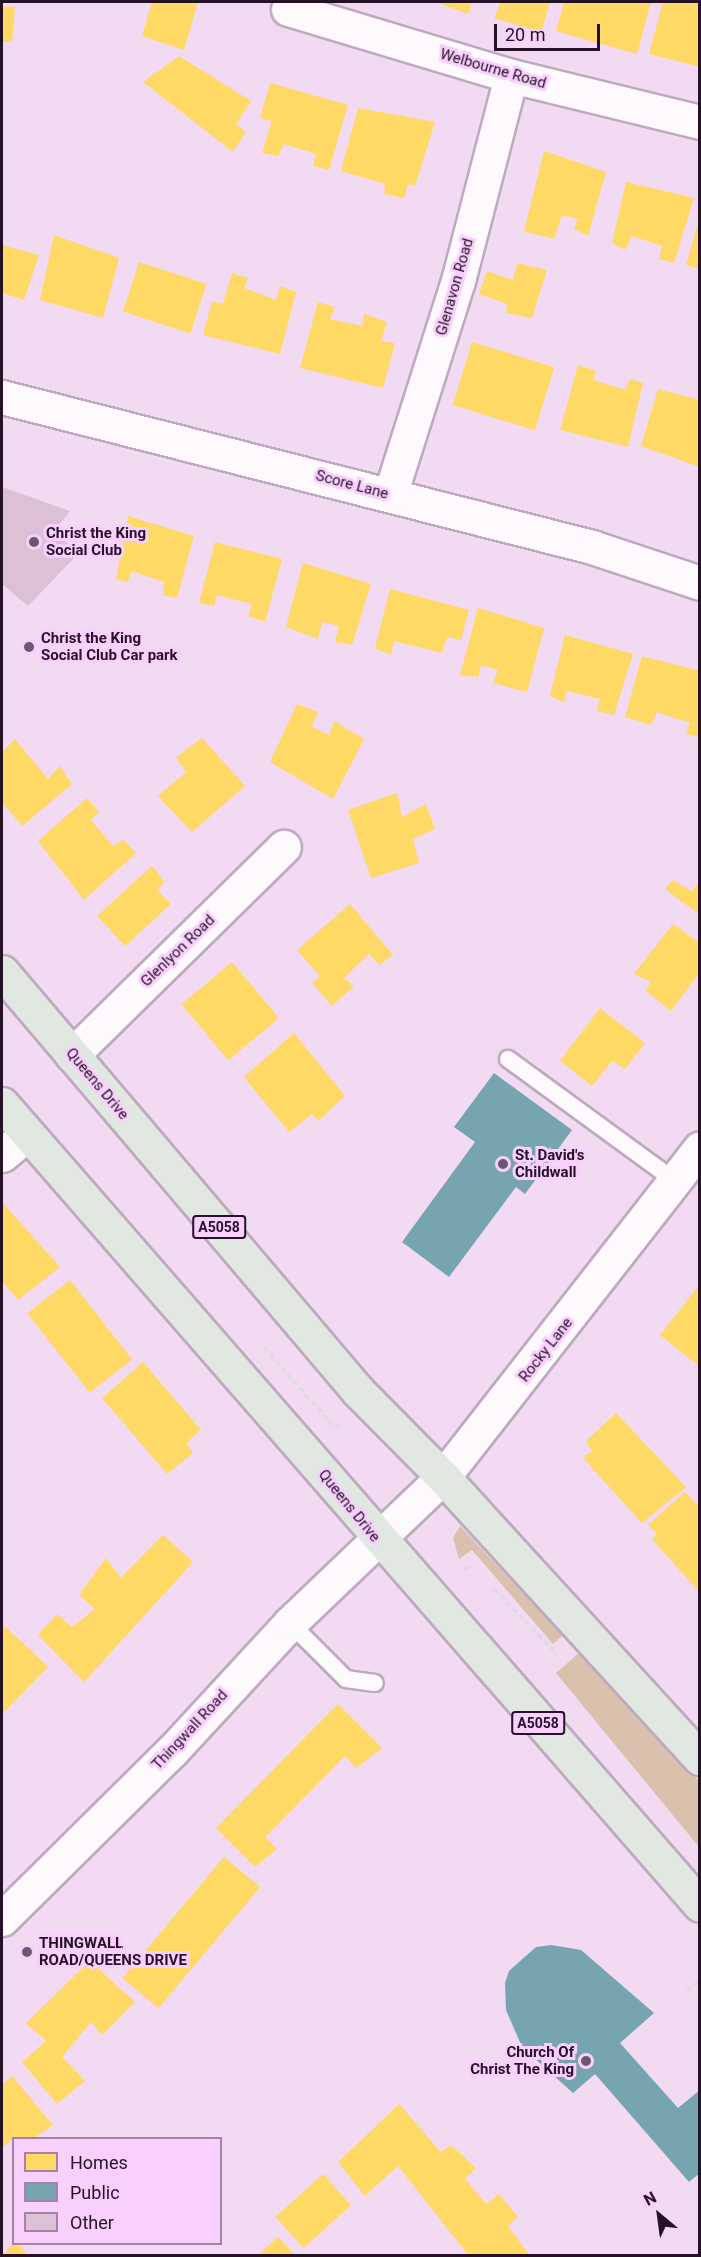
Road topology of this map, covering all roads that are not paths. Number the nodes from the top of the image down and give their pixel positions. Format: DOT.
graph roads {
  1 [pos="288,9"];
  2 [pos="511,76"];
  3 [pos="699,122"];
  4 [pos="2,397"];
  5 [pos="390,495"];
  6 [pos="699,583"];
  7 [pos="284,847"];
  8 [pos="2,972"];
  9 [pos="72,1055"];
  10 [pos="508,1059"];
  11 [pos="2,1104"];
  12 [pos="27,1134"];
  13 [pos="699,1148"];
  14 [pos="2,1155"];
  15 [pos="675,1181"];
  16 [pos="443,1477"];
  17 [pos="377,1540"];
  18 [pos="290,1623"];
  19 [pos="375,1683"];
  20 [pos="699,1758"];
  21 [pos="699,1905"];
  22 [pos="2,1919"];
  1 -- 2 [label="street, Welbourne Road"];
  2 -- 3 [label="street, Welbourne Road"];
  2 -- 5 [label="street, Glenavon Road"];
  4 -- 5 [label="street, Score Lane"];
  5 -- 6 [label="street, Score Lane"];
  7 -- 9 [label="street, Glenlyon Road"];
  8 -- 9 [label="highway, Queens Drive / A5058"];
  9 -- 16 [label="highway, Queens Drive / A5058"];
  10 -- 15 [label="lane"];
  11 -- 12 [label="highway, Queens Drive / A5058"];
  12 -- 14 [label="street"];
  12 -- 17 [label="highway, Queens Drive / A5058"];
  13 -- 15 [label="street, Rocky Lane"];
  15 -- 16 [label="street, Rocky Lane"];
  16 -- 17 [label="street, Rocky Lane"];
  16 -- 20 [label="highway, Queens Drive / A5058"];
  17 -- 18 [label="street, Thingwall Road"];
  17 -- 21 [label="highway, Queens Drive / A5058"];
  18 -- 19 [label="lane"];
  18 -- 22 [label="street, Thingwall Road"];
}
